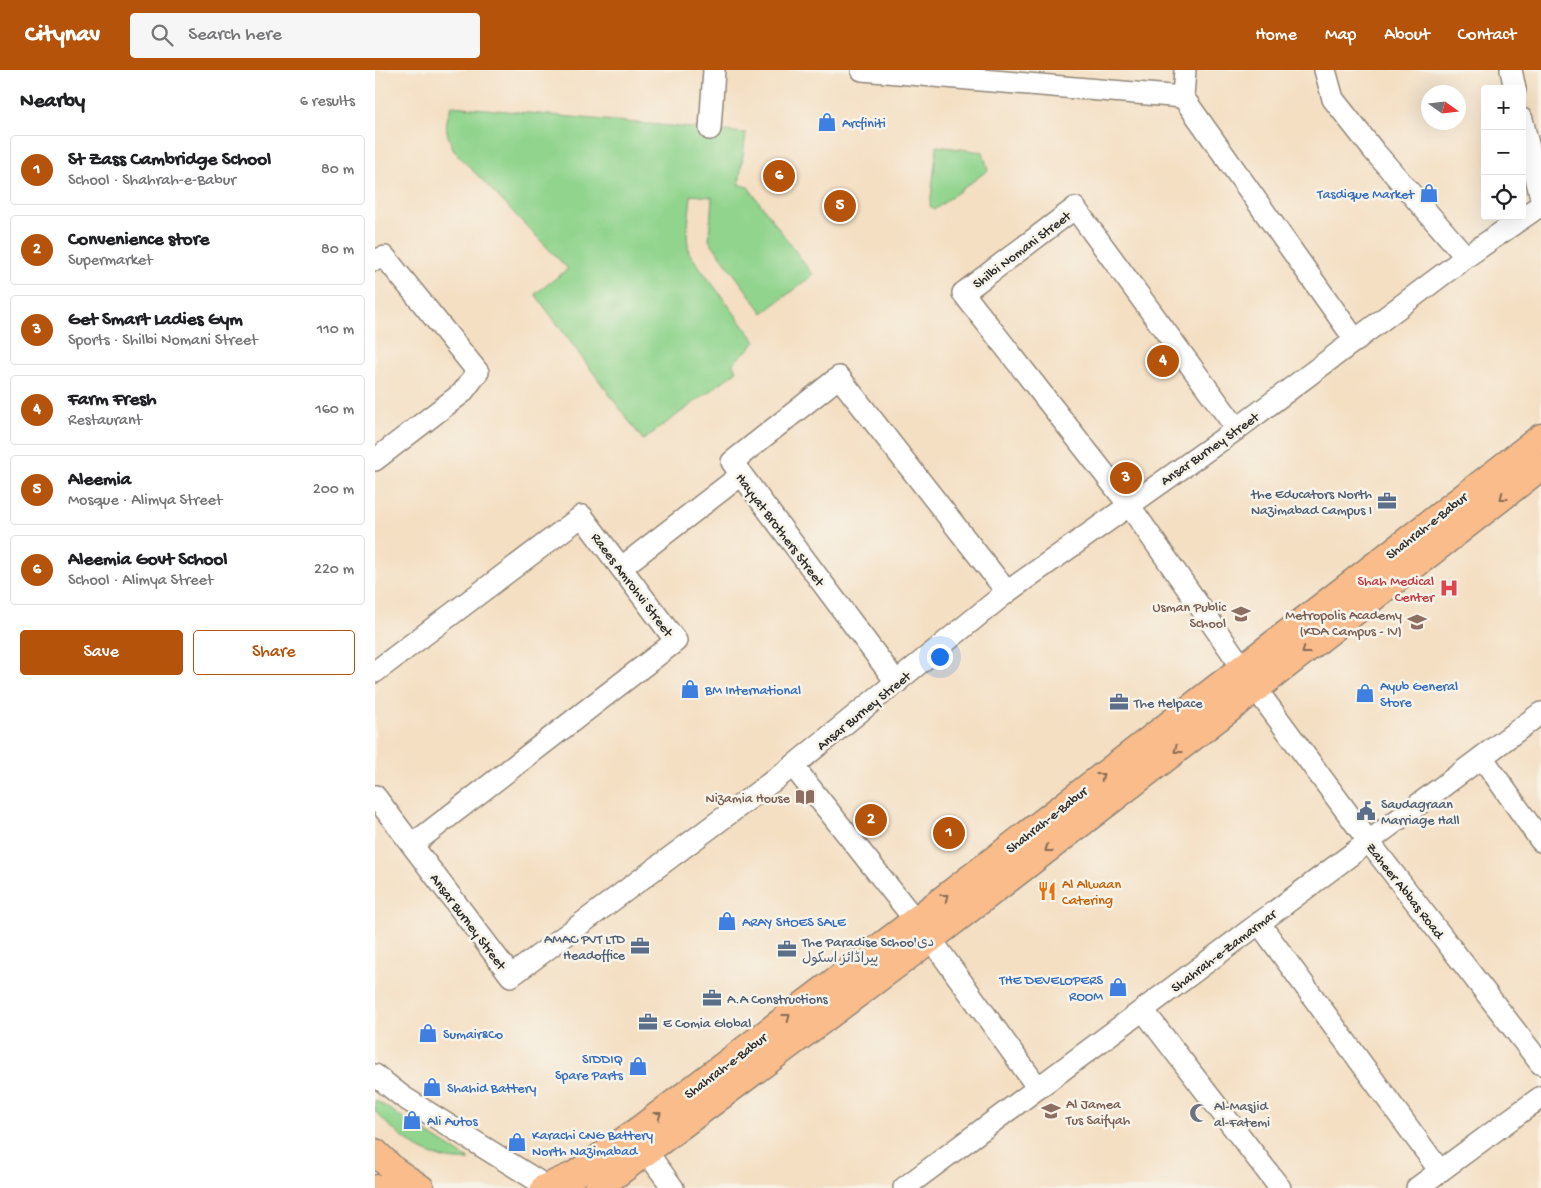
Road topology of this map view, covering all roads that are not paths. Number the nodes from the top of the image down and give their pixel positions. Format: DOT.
graph roads {
  1 [pos="714,70"];
  2 [pos="862,70"];
  3 [pos="1185,70"];
  4 [pos="1325,70"];
  5 [pos="1511,70"];
  6 [pos="1514,85"];
  7 [pos="1183,97"];
  8 [pos="710,129"];
  9 [pos="1525,130"];
  10 [pos="1541,198"];
  11 [pos="1541,204"];
  12 [pos="1466,257"];
  13 [pos="375,260"];
  14 [pos="1356,341"];
  15 [pos="1237,429"];
  16 [pos="1541,436"];
  17 [pos="375,460"];
  18 [pos="1541,467"];
  19 [pos="741,475"];
  20 [pos="1129,505"];
  21 [pos="622,567"];
  22 [pos="1007,592"];
  23 [pos="1242,667"];
  24 [pos="375,672"];
  25 [pos="897,683"];
  26 [pos="1256,689"];
  27 [pos="1195,704"];
  28 [pos="1541,713"];
  29 [pos="1209,726"];
  30 [pos="1482,757"];
  31 [pos="793,766"];
  32 [pos="375,796"];
  33 [pos="1541,841"];
  34 [pos="1369,842"];
  35 [pos="412,845"];
  36 [pos="1259,924"];
  37 [pos="923,929"];
  38 [pos="1143,1010"];
  39 [pos="1541,1064"];
  40 [pos="375,1075"];
  41 [pos="1038,1088"];
  42 [pos="1541,1097"];
  43 [pos="640,1143"];
  44 [pos="375,1152"];
  45 [pos="1440,1171"];
  46 [pos="378,1188"];
  47 [pos="407,1188"];
  48 [pos="421,1188"];
  49 [pos="547,1188"];
  50 [pos="598,1188"];
  51 [pos="673,1188"];
  52 [pos="904,1188"];
  53 [pos="1279,1188"];
  54 [pos="1417,1188"];
  1 -- 8 [label="street"];
  2 -- 7 [label="street"];
  3 -- 7 [label="street"];
  4 -- 12 [label="street"];
  5 -- 6 [label="street"];
  7 -- 14 [label="street"];
  9 -- 10 [label="street"];
  11 -- 12 [label="street, Ansar Burney Street"];
  12 -- 14 [label="street, Ansar Burney Street"];
  13 -- 17 [label="street"];
  14 -- 15 [label="street, Ansar Burney Street"];
  15 -- 20 [label="street, Ansar Burney Street"];
  15 -- 20 [label="street, Shilbi Nomani Street"];
  16 -- 23 [label="main road, Shahrah-e-Babur"];
  18 -- 26 [label="main road, Shahrah-e-Babur, one-way"];
  19 -- 21 [label="street"];
  19 -- 22 [label="street, Hayyat Brothers Street"];
  19 -- 25 [label="street, Hayyat Brothers Street"];
  20 -- 22 [label="street, Ansar Burney Street"];
  20 -- 23 [label="street"];
  21 -- 24 [label="street, Raees Amrohvi Street"];
  21 -- 35 [label="street, Raees Amrohvi Street"];
  22 -- 25 [label="street, Ansar Burney Street"];
  23 -- 27 [label="main road, Shahrah-e-Babur"];
  25 -- 31 [label="street, Ansar Burney Street"];
  26 -- 29 [label="main road, Shahrah-e-Babur"];
  26 -- 34 [label="street, Zaheer Abbas Road"];
  27 -- 29 [label="main road"];
  37 -- 27 [label="main road, Shahrah-e-Babur, one-way"];
  28 -- 30 [label="street, Shahrah-e-Zamarmar"];
  29 -- 37 [label="main road, Shahrah-e-Babur, one-way"];
  30 -- 33 [label="street"];
  30 -- 34 [label="street, Shahrah-e-Zamarmar"];
  31 -- 35 [label="street, Ansar Burney Street"];
  31 -- 37 [label="street"];
  32 -- 35 [label="street, Ansar Burney Street"];
  34 -- 36 [label="street, Shahrah-e-Zamarmar"];
  34 -- 39 [label="street, Zaheer Abbas Road"];
  36 -- 38 [label="street, Shahrah-e-Zamarmar"];
  36 -- 45 [label="street"];
  37 -- 41 [label="street"];
  37 -- 43 [label="main road, Shahrah-e-Babur"];
  38 -- 41 [label="street, Shahrah-e-Zamarmar"];
  38 -- 53 [label="street"];
  40 -- 49 [label="street"];
  41 -- 52 [label="street, Shahrah-e-Zamarmar"];
  42 -- 45 [label="street"];
  43 -- 49 [label="main road, Shahrah-e-Babur"];
  43 -- 50 [label="main road, Shahrah-e-Babur"];
  43 -- 51 [label="street"];
  44 -- 48 [label="main road"];
  45 -- 54 [label="street"];
  46 -- 47 [label="main road"];
}
